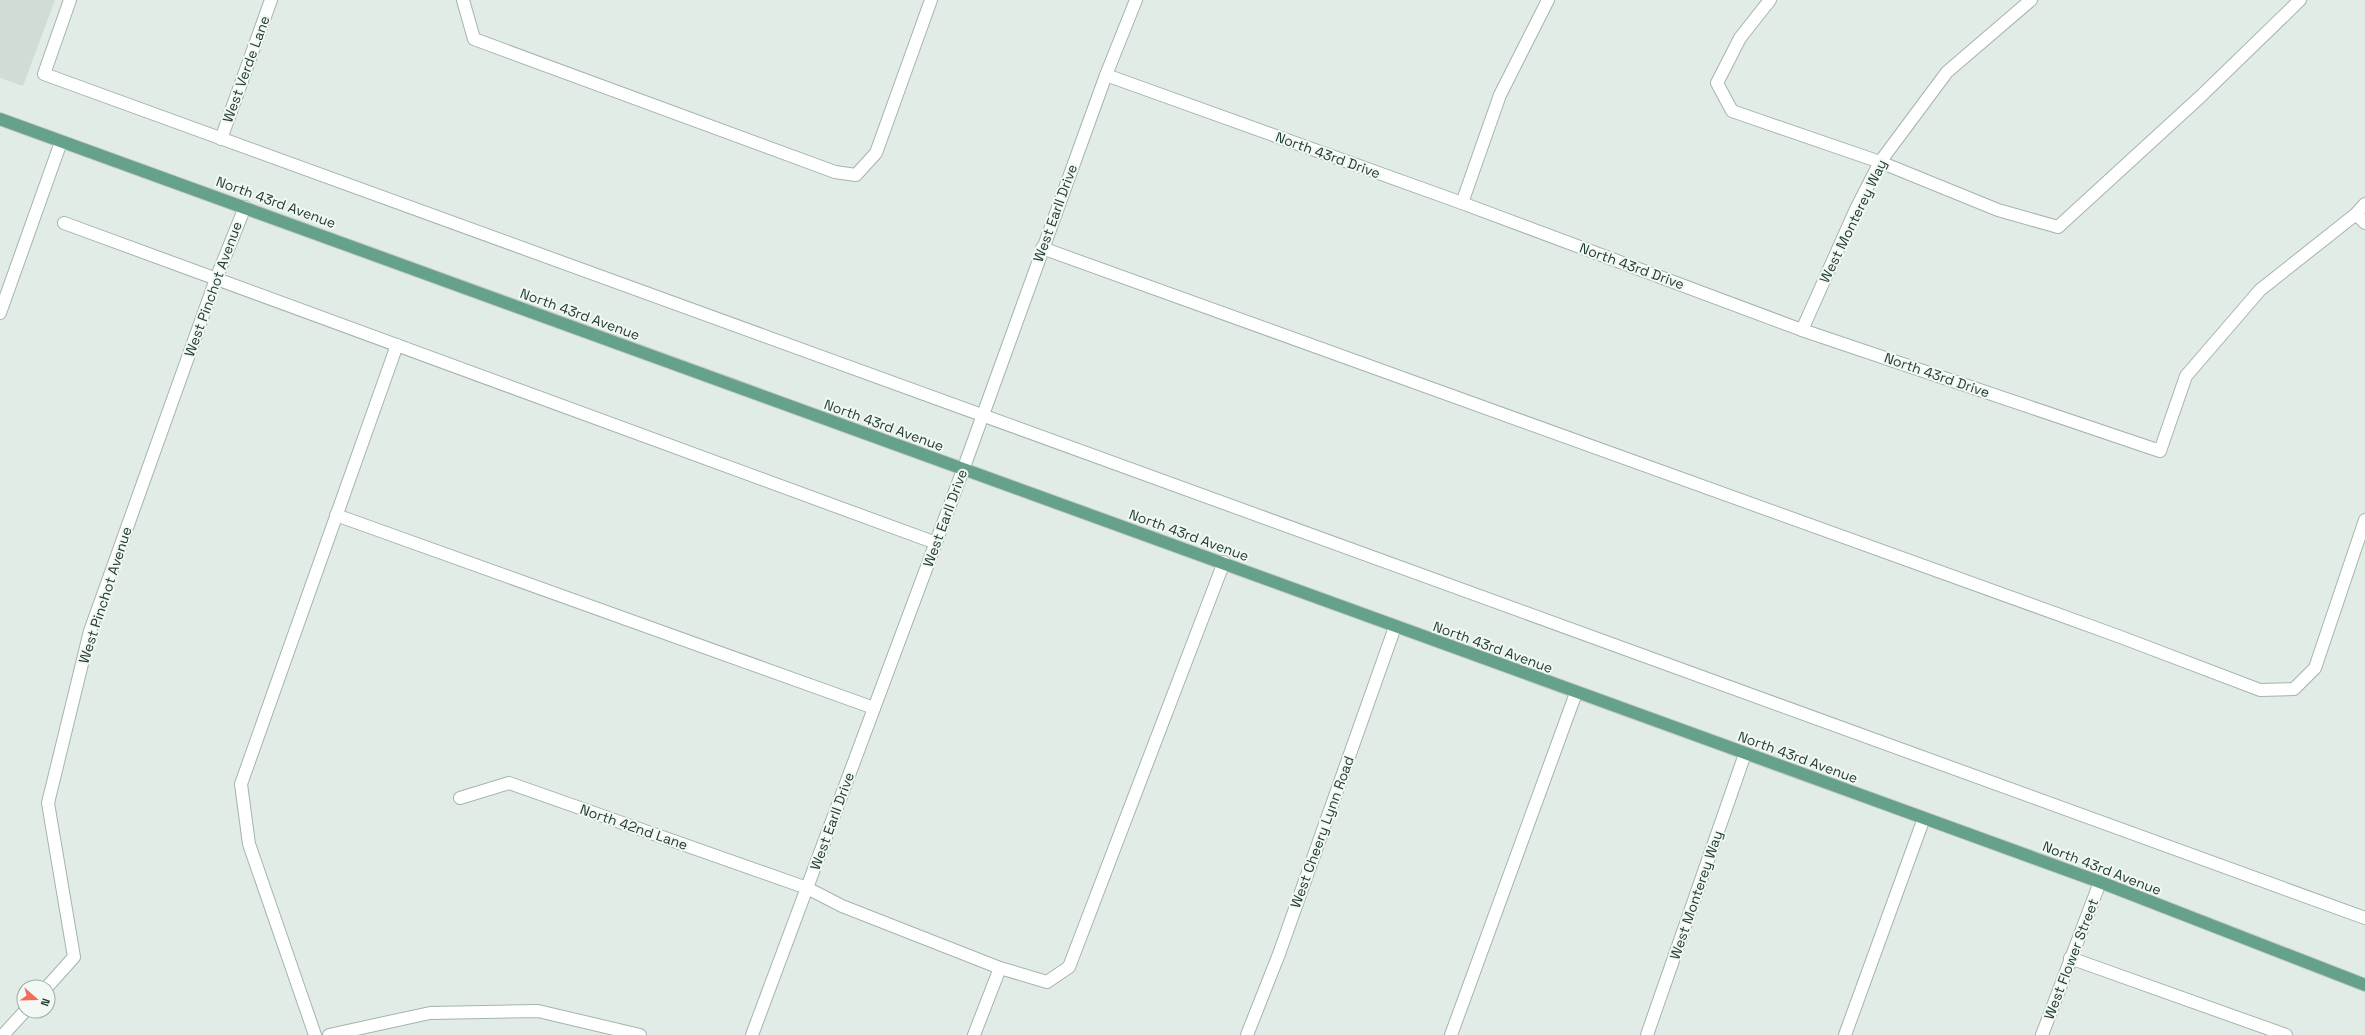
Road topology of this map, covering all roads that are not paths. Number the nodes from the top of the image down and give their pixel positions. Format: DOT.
graph roads {
  1 [pos="70,0"];
  2 [pos="272,0"];
  3 [pos="463,0"];
  4 [pos="931,0"];
  5 [pos="1136,0"];
  6 [pos="1548,0"];
  7 [pos="1770,0"];
  8 [pos="2031,0"];
  9 [pos="2300,0"];
  10 [pos="1106,75"];
  11 [pos="0,119"];
  12 [pos="221,139"];
  13 [pos="61,142"];
  14 [pos="1880,162"];
  15 [pos="1462,203"];
  16 [pos="2365,204"];
  17 [pos="245,206"];
  18 [pos="2356,214"];
  19 [pos="64,223"];
  20 [pos="2365,223"];
  21 [pos="1042,248"];
  22 [pos="216,279"];
  23 [pos="0,313"];
  24 [pos="1802,330"];
  25 [pos="397,345"];
  26 [pos="981,415"];
  27 [pos="963,470"];
  28 [pos="336,515"];
  29 [pos="2365,520"];
  30 [pos="936,543"];
  31 [pos="1224,562"];
  32 [pos="1395,627"];
  33 [pos="1576,693"];
  34 [pos="874,708"];
  35 [pos="1745,754"];
  36 [pos="460,798"];
  37 [pos="1924,818"];
  38 [pos="2100,882"];
  39 [pos="807,888"];
  40 [pos="2365,918"];
  41 [pos="2070,958"];
  42 [pos="1000,968"];
  43 [pos="54,979"];
  44 [pos="2365,985"];
  45 [pos="18,1019"];
  46 [pos="3,1035"];
  47 [pos="315,1035"];
  48 [pos="329,1035"];
  49 [pos="640,1035"];
  50 [pos="752,1035"];
  51 [pos="974,1035"];
  52 [pos="1247,1035"];
  53 [pos="1451,1035"];
  54 [pos="1647,1035"];
  55 [pos="1845,1035"];
  56 [pos="2042,1035"];
  57 [pos="2286,1035"];
  1 -- 12 [label="street"];
  2 -- 12 [label="street, West Verde Lane"];
  3 -- 4 [label="street"];
  5 -- 10 [label="street, West Earll Drive"];
  6 -- 15 [label="street"];
  7 -- 14 [label="street"];
  8 -- 14 [label="street, West Monterey Way"];
  9 -- 14 [label="street"];
  10 -- 15 [label="street, North 43rd Drive"];
  10 -- 21 [label="street, West Earll Drive"];
  11 -- 13 [label="main road, North 43rd Avenue"];
  12 -- 26 [label="street"];
  13 -- 17 [label="main road, North 43rd Avenue"];
  13 -- 23 [label="street"];
  14 -- 24 [label="street, West Monterey Way"];
  15 -- 24 [label="street, North 43rd Drive"];
  16 -- 18 [label="street"];
  17 -- 22 [label="street, West Pinchot Avenue"];
  17 -- 27 [label="main road, North 43rd Avenue"];
  18 -- 20 [label="street"];
  18 -- 24 [label="street, North 43rd Drive"];
  19 -- 22 [label="street"];
  21 -- 26 [label="street, West Earll Drive"];
  21 -- 29 [label="street"];
  22 -- 25 [label="street"];
  22 -- 43 [label="street, West Pinchot Avenue"];
  25 -- 28 [label="street"];
  25 -- 30 [label="street"];
  26 -- 27 [label="street, West Earll Drive"];
  26 -- 40 [label="street"];
  27 -- 30 [label="street, West Earll Drive"];
  27 -- 31 [label="main road, North 43rd Avenue"];
  28 -- 34 [label="street"];
  28 -- 47 [label="street"];
  30 -- 34 [label="street, West Earll Drive"];
  31 -- 32 [label="main road, North 43rd Avenue"];
  31 -- 42 [label="street, North 42nd Lane"];
  32 -- 33 [label="main road, North 43rd Avenue"];
  32 -- 52 [label="street, West Cheery Lynn Road"];
  33 -- 35 [label="main road, North 43rd Avenue"];
  33 -- 53 [label="street"];
  34 -- 39 [label="street, West Earll Drive"];
  35 -- 37 [label="main road, North 43rd Avenue"];
  35 -- 54 [label="street, West Monterey Way"];
  36 -- 39 [label="street, North 42nd Lane"];
  37 -- 38 [label="main road, North 43rd Avenue"];
  37 -- 55 [label="street"];
  38 -- 41 [label="street, West Flower Street"];
  38 -- 44 [label="main road, North 43rd Avenue"];
  39 -- 42 [label="street, North 42nd Lane"];
  39 -- 50 [label="street, West Earll Drive"];
  41 -- 56 [label="street, West Flower Street"];
  41 -- 57 [label="street"];
  42 -- 51 [label="street"];
  45 -- 46 [label="street"];
  48 -- 49 [label="street"];
}
